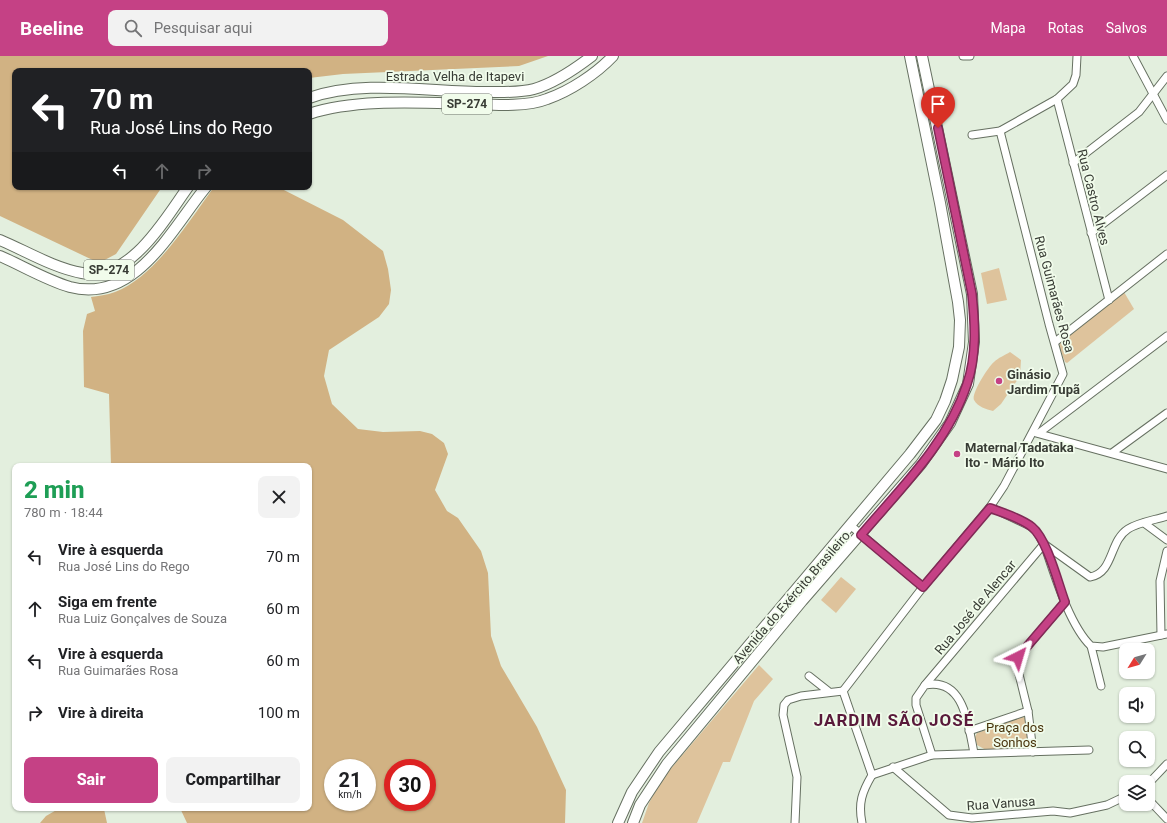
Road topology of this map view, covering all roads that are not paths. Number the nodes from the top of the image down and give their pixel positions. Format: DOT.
graph roads {
  1 [pos="592,56"];
  2 [pos="612,56"];
  3 [pos="910,56"];
  4 [pos="922,56"];
  5 [pos="1077,56"];
  6 [pos="1133,56"];
  7 [pos="1167,76"];
  8 [pos="1153,95"];
  9 [pos="312,97"];
  10 [pos="1057,99"];
  11 [pos="312,113"];
  12 [pos="1167,120"];
  13 [pos="1000,131"];
  14 [pos="972,135"];
  15 [pos="1073,163"];
  16 [pos="1167,175"];
  17 [pos="186,190"];
  18 [pos="204,190"];
  19 [pos="1091,234"];
  20 [pos="0,240"];
  21 [pos="1167,254"];
  22 [pos="0,256"];
  23 [pos="1109,300"];
  24 [pos="1167,336"];
  25 [pos="1055,342"];
  26 [pos="1167,414"];
  27 [pos="1036,432"];
  28 [pos="1112,453"];
  29 [pos="1167,469"];
  30 [pos="990,508"];
  31 [pos="1167,516"];
  32 [pos="1144,523"];
  33 [pos="850,525"];
  34 [pos="861,535"];
  35 [pos="1167,540"];
  36 [pos="1044,544"];
  37 [pos="1167,551"];
  38 [pos="923,587"];
  39 [pos="1065,602"];
  40 [pos="1164,635"];
  41 [pos="1091,646"];
  42 [pos="809,676"];
  43 [pos="925,685"];
  44 [pos="1101,686"];
  45 [pos="828,691"];
  46 [pos="843,691"];
  47 [pos="1028,711"];
  48 [pos="969,731"];
  49 [pos="1089,750"];
  50 [pos="1033,752"];
  51 [pos="974,753"];
  52 [pos="932,755"];
  53 [pos="1167,764"];
  54 [pos="893,767"];
  55 [pos="872,775"];
  56 [pos="1155,777"];
  57 [pos="1119,799"];
  58 [pos="1155,806"];
  59 [pos="1167,819"];
  60 [pos="618,823"];
  61 [pos="632,823"];
  62 [pos="795,823"];
  63 [pos="862,823"];
  1 -- 9 [label="main road, Estrada Velha de Itapevi / SP-274"];
  2 -- 11 [label="main road, Estrada Velha de Itapevi / SP-274"];
  3 -- 33 [label="main road, Avenida do Exército Brasileiro"];
  4 -- 34 [label="main road, Avenida do Exército Brasileiro"];
  5 -- 10 [label="street"];
  6 -- 8 [label="street"];
  7 -- 8 [label="street"];
  8 -- 12 [label="street"];
  8 -- 15 [label="street"];
  10 -- 13 [label="street"];
  10 -- 15 [label="street, Rua Castro Alves"];
  13 -- 14 [label="street"];
  13 -- 25 [label="street, Rua Guimarães Rosa"];
  15 -- 19 [label="street, Rua Castro Alves"];
  16 -- 19 [label="street"];
  17 -- 20 [label="main road, SP-274"];
  18 -- 22 [label="main road, SP-274"];
  19 -- 23 [label="street, Rua Castro Alves"];
  21 -- 23 [label="street"];
  23 -- 25 [label="street"];
  24 -- 27 [label="street"];
  25 -- 27 [label="street, Rua Guimarães Rosa"];
  26 -- 28 [label="street"];
  27 -- 28 [label="street"];
  27 -- 30 [label="street, Rua Guimarães Rosa"];
  28 -- 29 [label="street"];
  30 -- 36 [label="street"];
  30 -- 38 [label="street, Rua Guimarães Rosa"];
  31 -- 32 [label="street"];
  32 -- 35 [label="street"];
  32 -- 36 [label="street"];
  33 -- 34 [label="street"];
  33 -- 60 [label="main road, Avenida do Exército Brasileiro"];
  34 -- 38 [label="street"];
  34 -- 61 [label="main road, Avenida do Exército Brasileiro"];
  36 -- 39 [label="street"];
  36 -- 43 [label="street, Rua José de Alencar"];
  37 -- 40 [label="street"];
  38 -- 46 [label="street, Rua Guimarães Rosa"];
  39 -- 41 [label="street"];
  39 -- 47 [label="street"];
  40 -- 41 [label="street"];
  41 -- 44 [label="street"];
  42 -- 45 [label="street"];
  43 -- 48 [label="street"];
  43 -- 52 [label="street, Rua José de Alencar"];
  45 -- 46 [label="street"];
  45 -- 62 [label="street"];
  46 -- 55 [label="street"];
  47 -- 48 [label="street"];
  47 -- 50 [label="street"];
  48 -- 51 [label="street"];
  49 -- 50 [label="street"];
  50 -- 51 [label="street"];
  51 -- 52 [label="street"];
  52 -- 54 [label="street"];
  53 -- 56 [label="street"];
  54 -- 55 [label="street"];
  54 -- 57 [label="street, Rua Vanusa"];
  55 -- 63 [label="street"];
  58 -- 59 [label="street"];
}
